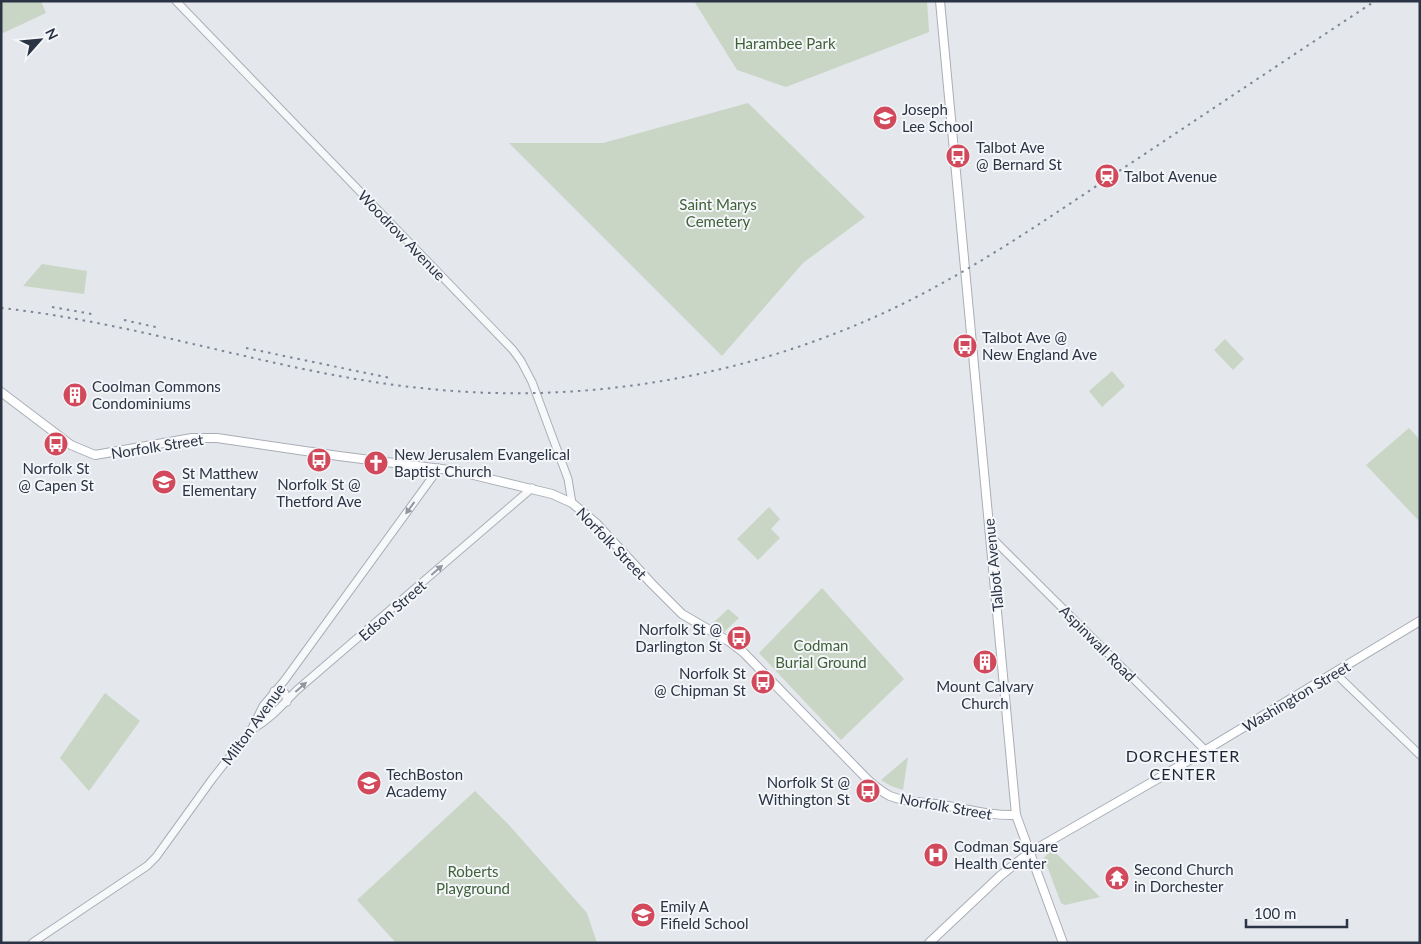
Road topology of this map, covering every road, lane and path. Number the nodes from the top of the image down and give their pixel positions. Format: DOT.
graph roads {
  1 [pos="176,1"];
  2 [pos="940,1"];
  3 [pos="1,392"];
  4 [pos="439,468"];
  5 [pos="532,488"];
  6 [pos="572,503"];
  7 [pos="990,536"];
  8 [pos="1420,621"];
  9 [pos="1335,673"];
  10 [pos="274,691"];
  11 [pos="287,702"];
  12 [pos="263,706"];
  13 [pos="275,714"];
  14 [pos="250,730"];
  15 [pos="1205,750"];
  16 [pos="1420,755"];
  17 [pos="1016,815"];
  18 [pos="1029,853"];
  19 [pos="32,943"];
  20 [pos="929,943"];
  21 [pos="1063,943"];
  1 -- 6 [label="street, Woodrow Avenue"];
  2 -- 7 [label="main road, Talbot Avenue"];
  3 -- 4 [label="main road, Norfolk Street"];
  4 -- 5 [label="main road, Norfolk Street"];
  4 -- 10 [label="street, Milton Avenue, one-way"];
  5 -- 6 [label="main road, Norfolk Street"];
  11 -- 5 [label="street, Edson Street, one-way"];
  6 -- 17 [label="main road, Norfolk Street"];
  7 -- 15 [label="street, Aspinwall Road"];
  7 -- 17 [label="main road, Talbot Avenue"];
  8 -- 9 [label="main road, Washington Street"];
  9 -- 15 [label="main road, Washington Street"];
  9 -- 16 [label="street"];
  10 -- 11 [label="street"];
  10 -- 12 [label="street, Milton Avenue"];
  11 -- 13 [label="street, Edson Street"];
  12 -- 13 [label="street"];
  12 -- 14 [label="street, Milton Avenue"];
  13 -- 14 [label="street, Edson Street"];
  14 -- 19 [label="street, Milton Avenue"];
  15 -- 18 [label="main road, Washington Street"];
  17 -- 18 [label="main road, Talbot Avenue"];
  18 -- 20 [label="main road, Washington Street"];
  18 -- 21 [label="main road, Talbot Avenue"];
}
